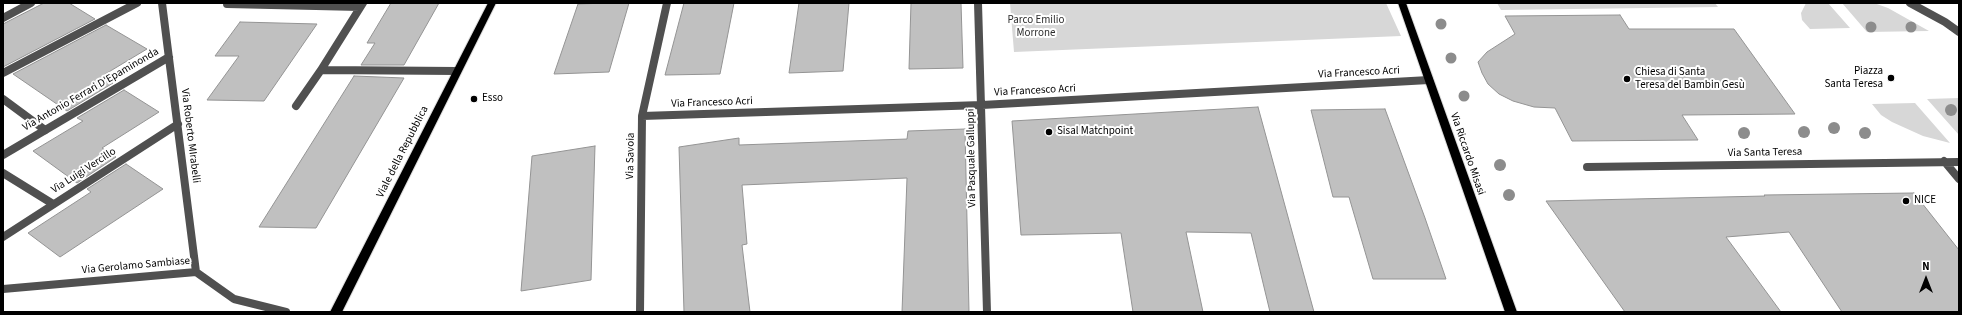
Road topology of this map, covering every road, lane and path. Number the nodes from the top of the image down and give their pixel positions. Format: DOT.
graph roads {
  1 [pos="31,3"];
  2 [pos="137,3"];
  3 [pos="162,3"];
  4 [pos="492,3"];
  5 [pos="667,3"];
  6 [pos="978,3"];
  7 [pos="1402,3"];
  8 [pos="1910,3"];
  9 [pos="228,4"];
  10 [pos="362,5"];
  11 [pos="3,18"];
  12 [pos="1959,32"];
  13 [pos="169,57"];
  14 [pos="321,70"];
  15 [pos="457,71"];
  16 [pos="3,73"];
  17 [pos="1429,80"];
  18 [pos="3,99"];
  19 [pos="982,105"];
  20 [pos="296,106"];
  21 [pos="642,116"];
  22 [pos="178,124"];
  23 [pos="45,130"];
  24 [pos="3,155"];
  25 [pos="1944,161"];
  26 [pos="1959,162"];
  27 [pos="1587,167"];
  28 [pos="3,173"];
  29 [pos="1959,179"];
  30 [pos="53,204"];
  31 [pos="3,236"];
  32 [pos="196,272"];
  33 [pos="3,289"];
  34 [pos="286,312"];
  35 [pos="336,312"];
  36 [pos="640,312"];
  37 [pos="987,312"];
  38 [pos="1510,312"];
  1 -- 11 [label="street"];
  2 -- 16 [label="street"];
  3 -- 13 [label="street, Via Roberto MIrabelli"];
  4 -- 15 [label="main road, Viale della Repubblica"];
  5 -- 21 [label="street, Via Savoia"];
  6 -- 19 [label="street, Via Pasquale Galluppi"];
  7 -- 17 [label="main road, Via Riccardo Misasi"];
  8 -- 12 [label="street"];
  9 -- 10 [label="street"];
  10 -- 14 [label="street"];
  13 -- 22 [label="street, Via Roberto MIrabelli"];
  13 -- 23 [label="street, Via Antonio Ferrari D'Epaminonda"];
  14 -- 15 [label="street"];
  14 -- 20 [label="street"];
  15 -- 35 [label="main road, Viale della Repubblica"];
  17 -- 19 [label="street, Via Francesco Acri"];
  17 -- 38 [label="main road, Via Riccardo Misasi"];
  18 -- 23 [label="street"];
  19 -- 21 [label="street, Via Francesco Acri"];
  19 -- 37 [label="street, Via Pasquale Galluppi"];
  21 -- 36 [label="street, Via Savoia"];
  22 -- 30 [label="street, Via Luigi Vercillo"];
  22 -- 32 [label="street, Via Roberto MIrabelli"];
  23 -- 24 [label="street, Via Antonio Ferrari D'Epaminonda"];
  25 -- 26 [label="street"];
  25 -- 27 [label="street, Via Santa Teresa"];
  25 -- 29 [label="street"];
  28 -- 30 [label="street"];
  30 -- 31 [label="street, Via Luigi Vercillo"];
  32 -- 33 [label="street, Via Gerolamo Sambiase"];
  32 -- 34 [label="street, Via Gerolamo Sambiase"];
}
